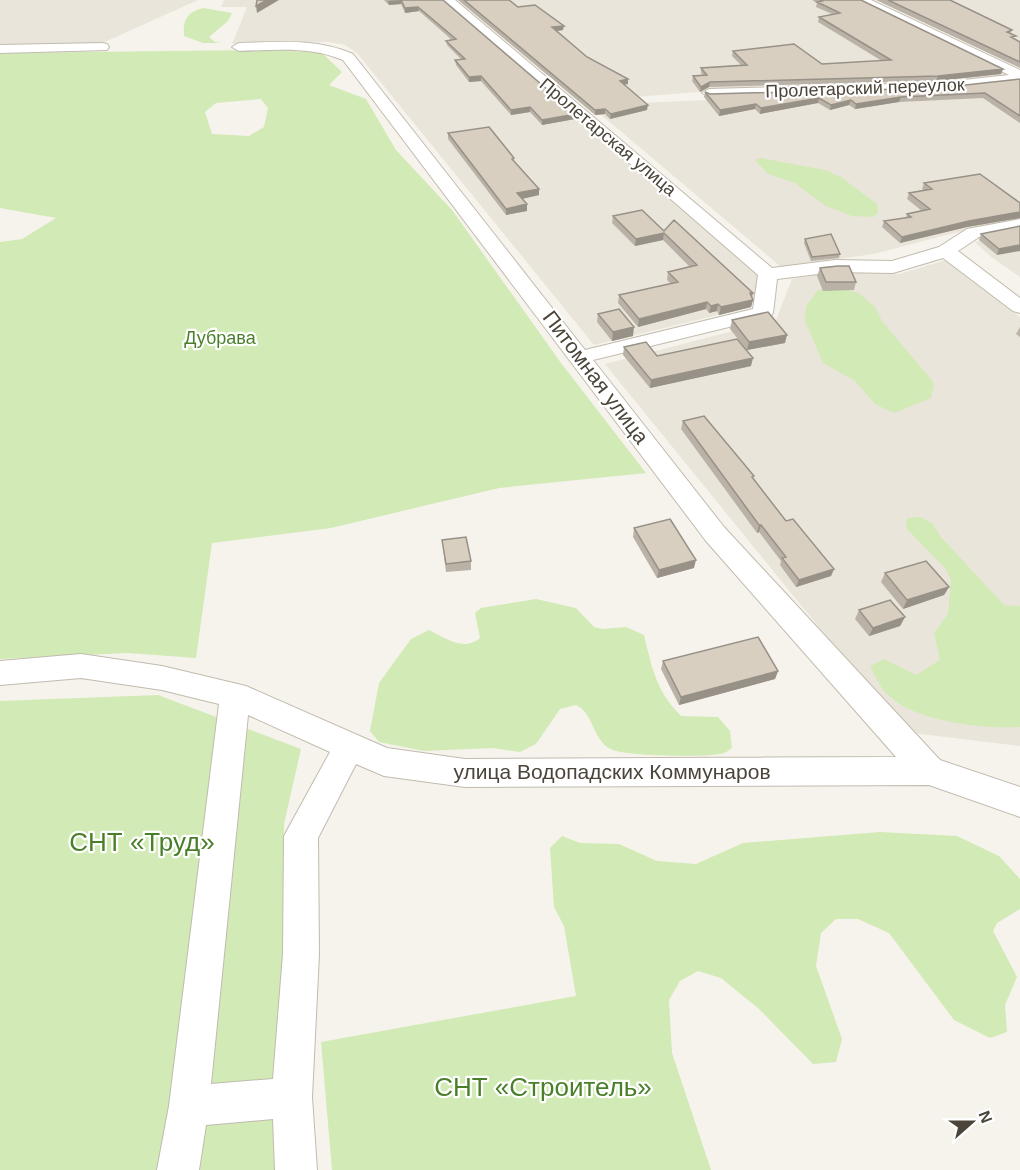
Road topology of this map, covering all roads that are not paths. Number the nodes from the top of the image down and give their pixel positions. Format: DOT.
graph roads {
  1 [pos="448,0"];
  2 [pos="861,0"];
  3 [pos="102,47"];
  4 [pos="239,47"];
  5 [pos="0,49"];
  6 [pos="1020,77"];
  7 [pos="709,93"];
  8 [pos="1020,224"];
  9 [pos="946,251"];
  10 [pos="768,274"];
  11 [pos="1020,307"];
  12 [pos="581,357"];
  13 [pos="0,673"];
  14 [pos="235,695"];
  15 [pos="350,746"];
  16 [pos="929,771"];
  17 [pos="1020,802"];
  18 [pos="292,1097"];
  19 [pos="189,1106"];
  20 [pos="178,1170"];
  21 [pos="296,1170"];
  1 -- 10 [label="street, Пролетарская улица"];
  2 -- 6 [label="street"];
  3 -- 5 [label="street"];
  4 -- 12 [label="street, Питомная улица"];
  6 -- 7 [label="street, Пролетарский переулок"];
  8 -- 9 [label="street"];
  9 -- 10 [label="street"];
  9 -- 11 [label="street"];
  10 -- 12 [label="street"];
  12 -- 16 [label="street, Питомная улица"];
  13 -- 14 [label="street, улица Водопадских Коммунаров"];
  14 -- 15 [label="street, улица Водопадских Коммунаров"];
  14 -- 19 [label="street"];
  15 -- 16 [label="street, улица Водопадских Коммунаров"];
  15 -- 18 [label="street"];
  16 -- 17 [label="street, улица Водопадских Коммунаров"];
  18 -- 19 [label="street"];
  18 -- 21 [label="street"];
  19 -- 20 [label="street"];
}
